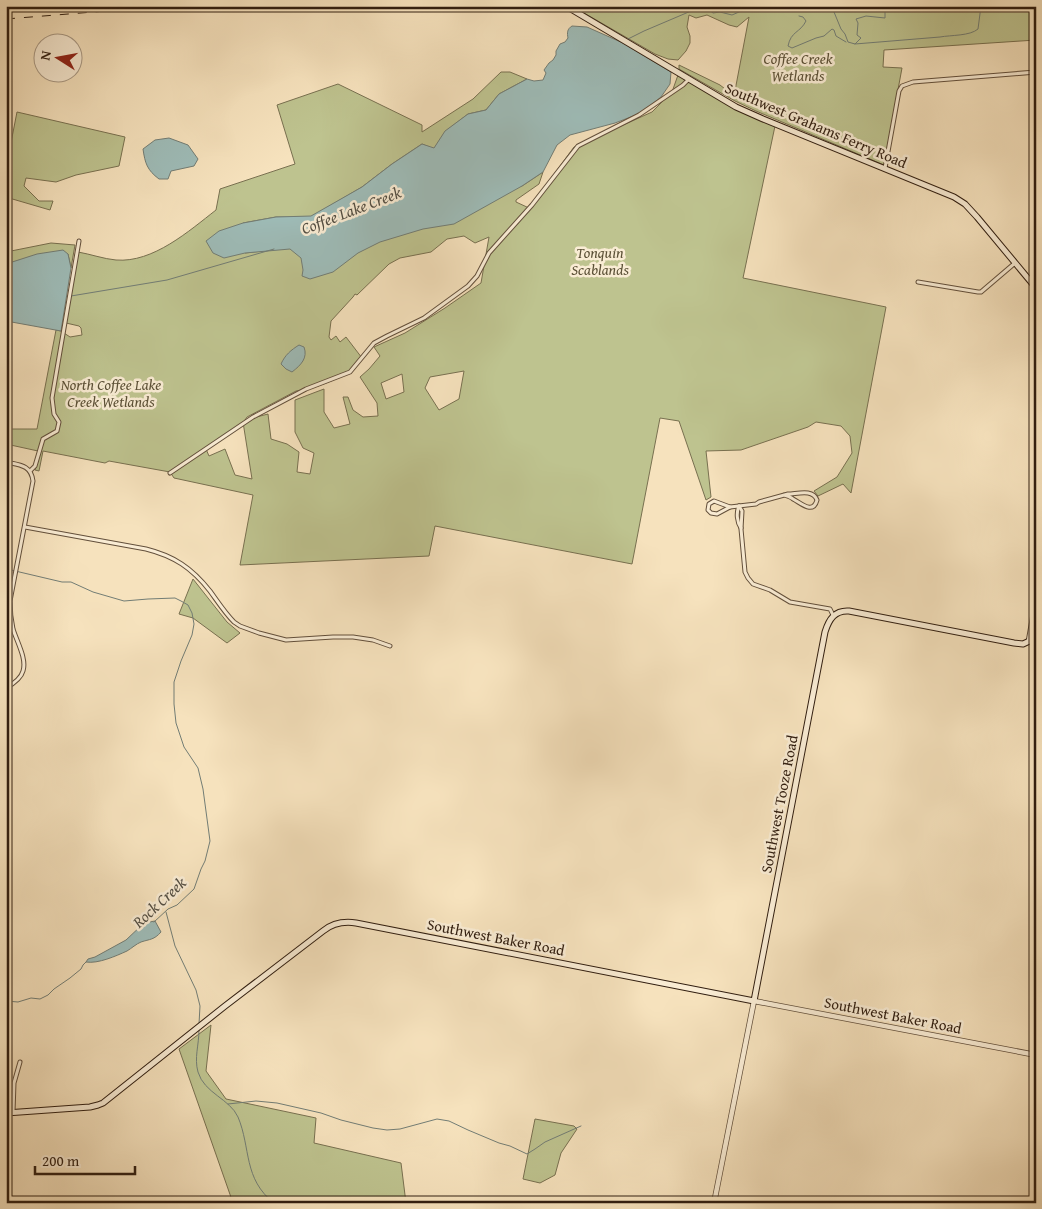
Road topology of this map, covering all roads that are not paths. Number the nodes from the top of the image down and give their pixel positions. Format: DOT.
graph roads {
  1 [pos="566,6"];
  2 [pos="1036,72"];
  3 [pos="689,79"];
  4 [pos="885,168"];
  5 [pos="79,241"];
  6 [pos="1015,263"];
  7 [pos="918,282"];
  8 [pos="1036,288"];
  9 [pos="6,462"];
  10 [pos="30,471"];
  11 [pos="170,473"];
  12 [pos="784,495"];
  13 [pos="739,506"];
  14 [pos="730,507"];
  15 [pos="25,527"];
  16 [pos="1036,597"];
  17 [pos="833,615"];
  18 [pos="1036,638"];
  19 [pos="1028,642"];
  20 [pos="390,646"];
  21 [pos="6,688"];
  22 [pos="754,1001"];
  23 [pos="1036,1055"];
  24 [pos="20,1062"];
  25 [pos="13,1112"];
  26 [pos="6,1113"];
  27 [pos="714,1203"];
  1 -- 3 [label="main road, Southwest Grahams Ferry Road"];
  2 -- 4 [label="street"];
  3 -- 4 [label="main road, Southwest Grahams Ferry Road"];
  3 -- 11 [label="street"];
  4 -- 6 [label="main road, Southwest Grahams Ferry Road"];
  5 -- 10 [label="street"];
  6 -- 7 [label="street"];
  6 -- 8 [label="main road, Southwest Grahams Ferry Road"];
  9 -- 10 [label="street"];
  10 -- 15 [label="street"];
  12 -- 12 [label="street"];
  12 -- 13 [label="street"];
  13 -- 14 [label="street"];
  13 -- 17 [label="street"];
  14 -- 14 [label="street"];
  15 -- 20 [label="street"];
  15 -- 21 [label="street"];
  16 -- 19 [label="street"];
  17 -- 19 [label="main road"];
  17 -- 22 [label="main road, Southwest Tooze Road"];
  18 -- 19 [label="main road"];
  22 -- 23 [label="street, Southwest Baker Road"];
  22 -- 25 [label="main road, Southwest Baker Road"];
  22 -- 27 [label="street, Southwest Tooze Road"];
  24 -- 25 [label="street"];
  25 -- 26 [label="main road, Southwest Baker Road"];
}
